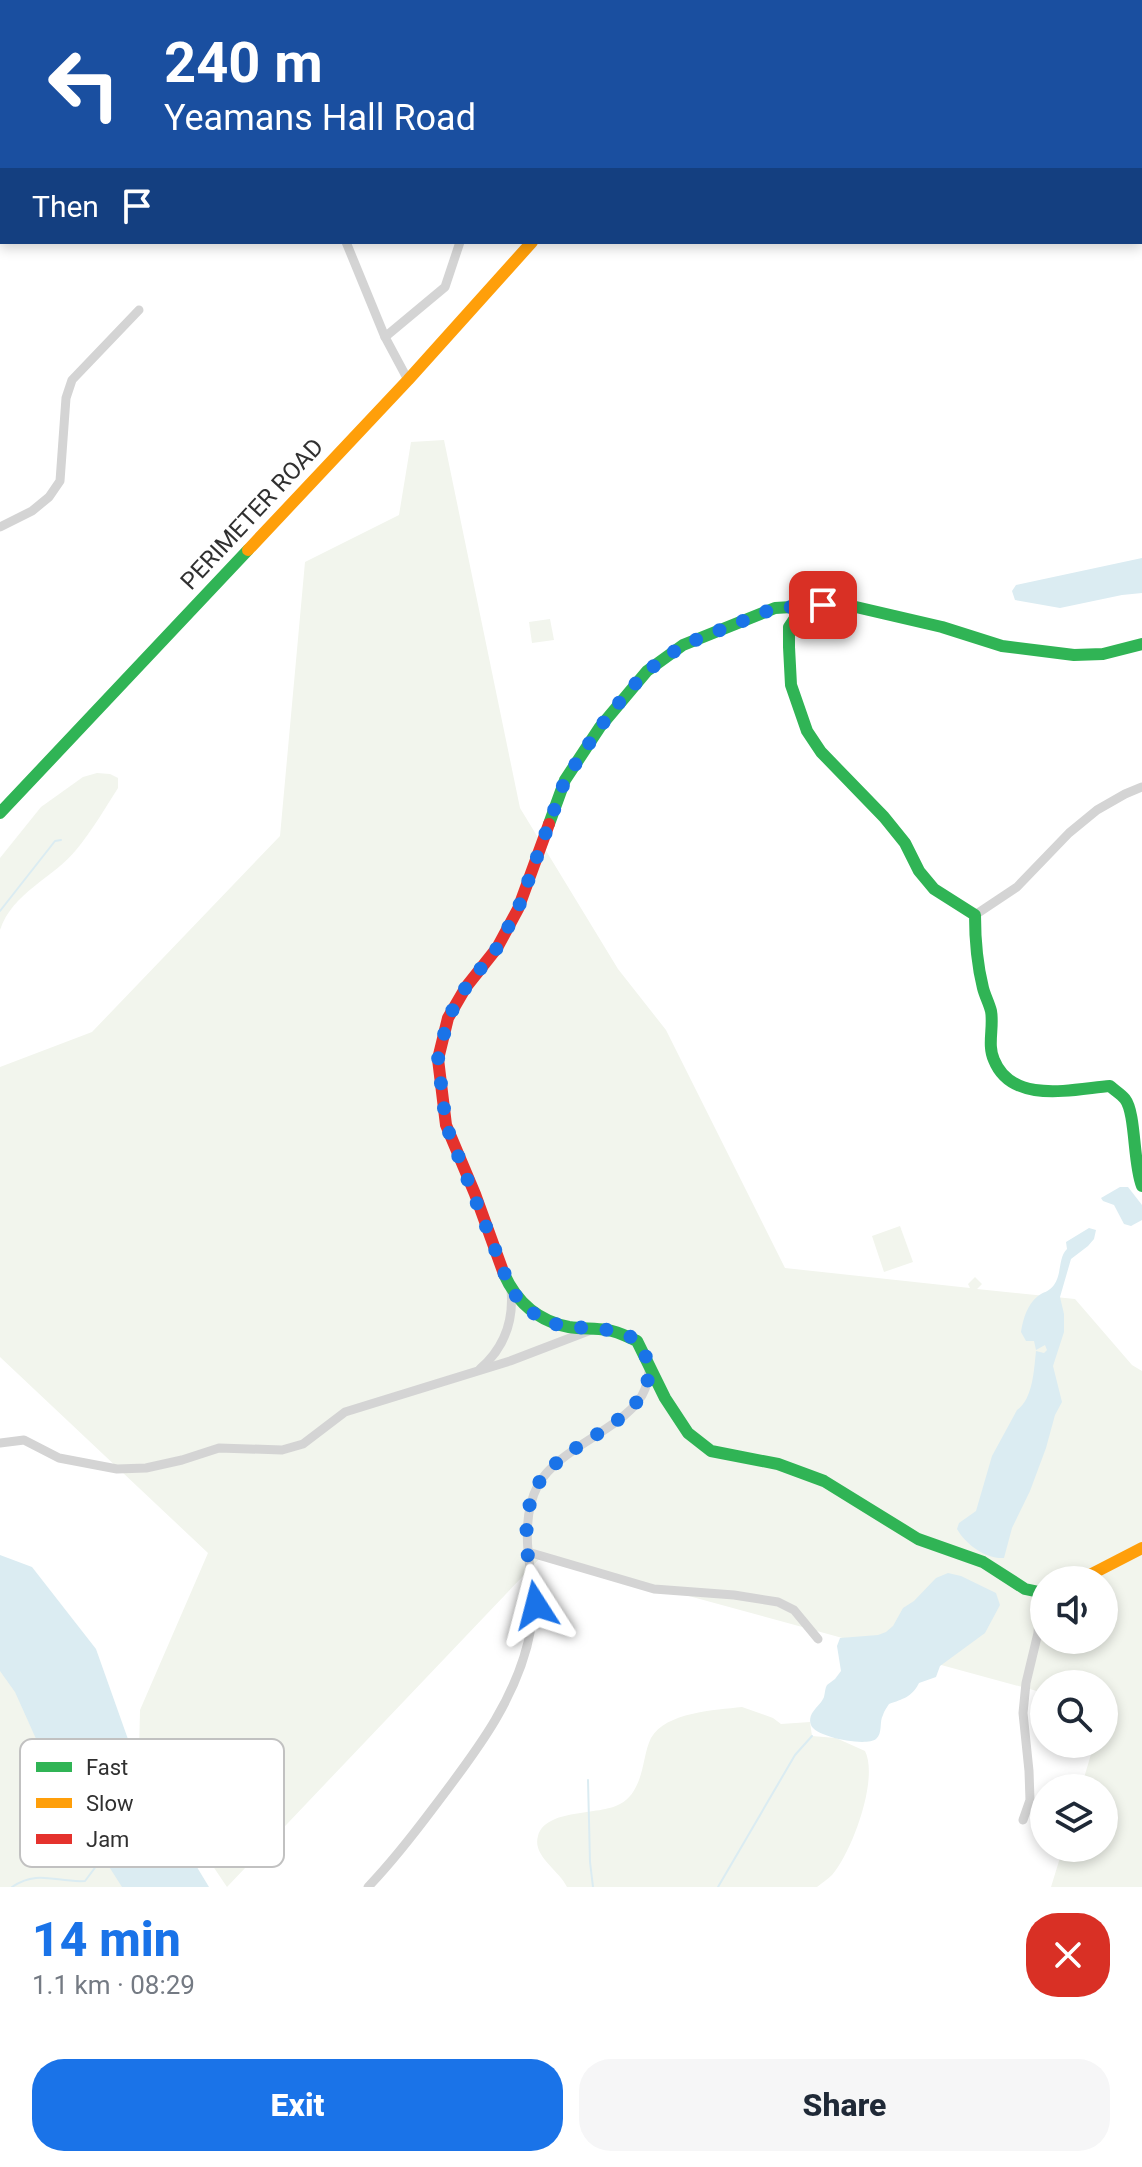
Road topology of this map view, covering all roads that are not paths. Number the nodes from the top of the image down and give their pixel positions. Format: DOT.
graph roads {
  1 [pos="347,244"];
  2 [pos="459,244"];
  3 [pos="530,244"];
  4 [pos="139,310"];
  5 [pos="385,337"];
  6 [pos="408,380"];
  7 [pos="1,524"];
  8 [pos="803,606"];
  9 [pos="1142,644"];
  10 [pos="1142,787"];
  11 [pos="0,813"];
  12 [pos="975,915"];
  13 [pos="1142,1186"];
  14 [pos="511,1290"];
  15 [pos="594,1329"];
  16 [pos="650,1365"];
  17 [pos="476,1372"];
  18 [pos="0,1443"];
  19 [pos="1142,1548"];
  20 [pos="528,1552"];
  21 [pos="1107,1566"];
  22 [pos="1030,1590"];
  23 [pos="818,1639"];
  24 [pos="1033,1654"];
  25 [pos="1023,1820"];
  26 [pos="368,1887"];
  1 -- 5 [label="street"];
  2 -- 5 [label="street"];
  3 -- 6 [label="street, PERIMETER ROAD"];
  4 -- 7 [label="street"];
  5 -- 6 [label="street"];
  6 -- 11 [label="street, PERIMETER ROAD"];
  8 -- 9 [label="street"];
  8 -- 12 [label="street"];
  8 -- 14 [label="street"];
  10 -- 12 [label="street"];
  12 -- 13 [label="street"];
  14 -- 15 [label="street"];
  14 -- 17 [label="street"];
  15 -- 16 [label="street"];
  15 -- 17 [label="street"];
  16 -- 20 [label="street"];
  16 -- 22 [label="street"];
  17 -- 18 [label="street"];
  19 -- 21 [label="street"];
  20 -- 23 [label="street"];
  20 -- 26 [label="street"];
  24 -- 25 [label="street"];
}
